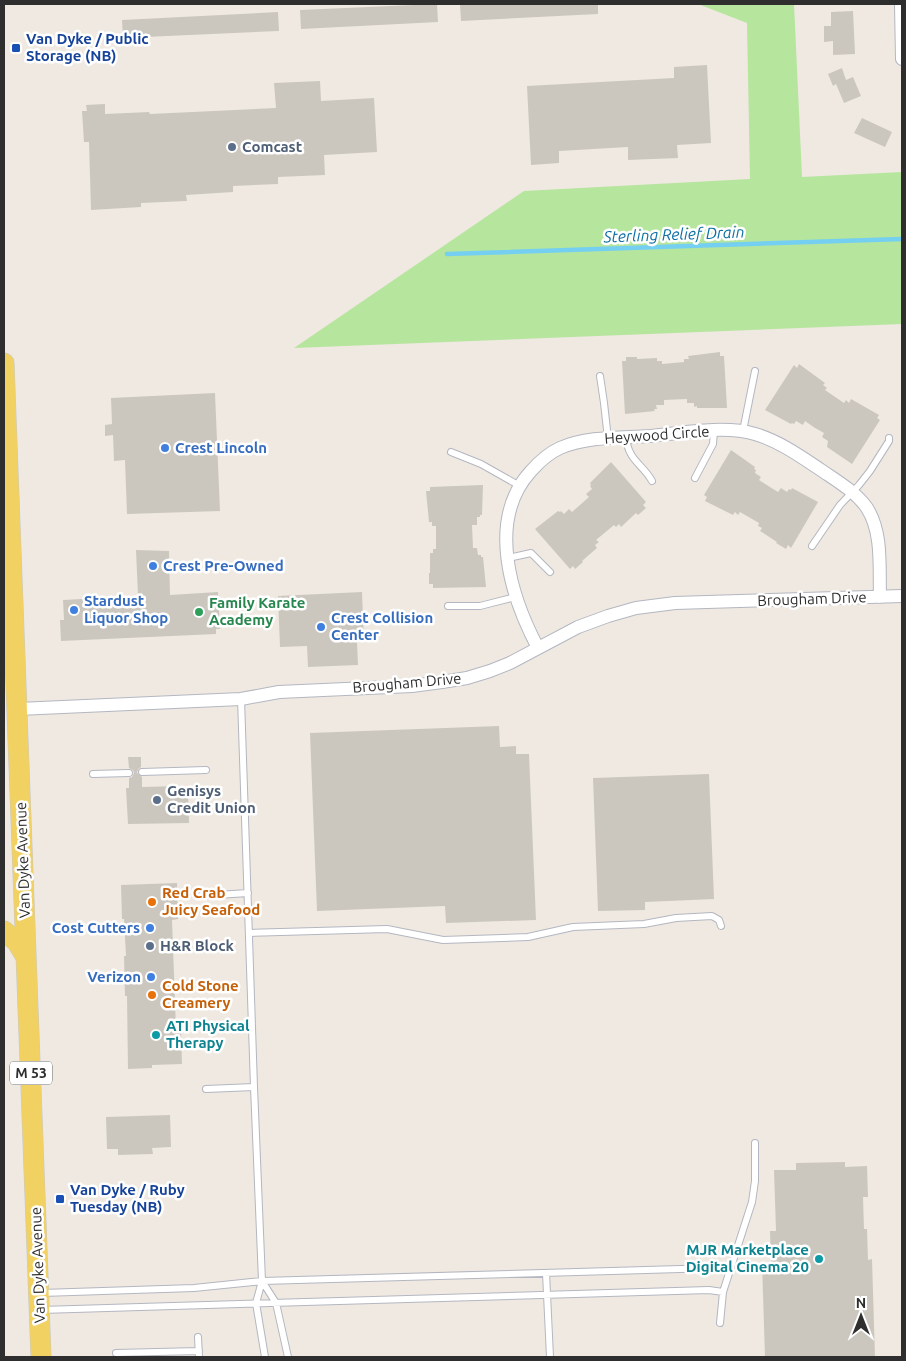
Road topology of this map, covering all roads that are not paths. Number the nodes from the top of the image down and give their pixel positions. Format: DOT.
graph roads {
  1 [pos="901,4"];
  2 [pos="902,59"];
  3 [pos="4,364"];
  4 [pos="754,371"];
  5 [pos="600,376"];
  6 [pos="714,431"];
  7 [pos="743,431"];
  8 [pos="626,437"];
  9 [pos="890,438"];
  10 [pos="608,439"];
  11 [pos="451,452"];
  12 [pos="695,478"];
  13 [pos="652,481"];
  14 [pos="520,486"];
  15 [pos="852,492"];
  16 [pos="812,546"];
  17 [pos="508,558"];
  18 [pos="550,572"];
  19 [pos="902,596"];
  20 [pos="516,597"];
  21 [pos="880,597"];
  22 [pos="448,606"];
  23 [pos="538,648"];
  24 [pos="241,699"];
  25 [pos="18,709"];
  26 [pos="206,770"];
  27 [pos="142,772"];
  28 [pos="129,773"];
  29 [pos="93,774"];
  30 [pos="12,802"];
  31 [pos="248,893"];
  32 [pos="201,896"];
  33 [pos="721,926"];
  34 [pos="4,931"];
  35 [pos="249,933"];
  36 [pos="26,957"];
  37 [pos="254,1087"];
  38 [pos="206,1089"];
  39 [pos="754,1143"];
  40 [pos="730,1271"];
  41 [pos="546,1272"];
  42 [pos="262,1281"];
  43 [pos="723,1292"];
  44 [pos="548,1295"];
  45 [pos="40,1302"];
  46 [pos="276,1303"];
  47 [pos="256,1304"];
  48 [pos="720,1323"];
  49 [pos="198,1337"];
  50 [pos="116,1353"];
  51 [pos="199,1354"];
  52 [pos="41,1357"];
  53 [pos="265,1357"];
  54 [pos="288,1357"];
  55 [pos="550,1357"];
  1 -- 2 [label="street"];
  3 -- 25 [label="main road, Van Dyke Avenue / M 53"];
  4 -- 7 [label="lane"];
  5 -- 10 [label="lane"];
  6 -- 7 [label="street, Heywood Circle"];
  6 -- 8 [label="street, Heywood Circle"];
  6 -- 12 [label="lane"];
  7 -- 15 [label="street, Heywood Circle"];
  8 -- 10 [label="street, Heywood Circle"];
  8 -- 13 [label="lane"];
  9 -- 15 [label="lane"];
  10 -- 14 [label="street, Heywood Circle"];
  11 -- 14 [label="lane"];
  14 -- 17 [label="street, Heywood Circle"];
  15 -- 16 [label="lane"];
  15 -- 21 [label="street, Heywood Circle"];
  17 -- 18 [label="lane"];
  17 -- 20 [label="street, Heywood Circle"];
  19 -- 21 [label="street, Brougham Drive"];
  20 -- 22 [label="lane"];
  20 -- 23 [label="street, Heywood Circle"];
  21 -- 23 [label="street, Brougham Drive"];
  23 -- 24 [label="street, Brougham Drive"];
  24 -- 25 [label="street, Brougham Drive"];
  24 -- 31 [label="lane"];
  25 -- 30 [label="main road, Van Dyke Avenue / M 53"];
  26 -- 27 [label="lane"];
  28 -- 29 [label="lane"];
  30 -- 36 [label="main road, Van Dyke Avenue / M 53"];
  31 -- 32 [label="lane"];
  31 -- 35 [label="lane"];
  33 -- 35 [label="lane"];
  34 -- 36 [label="main road"];
  35 -- 37 [label="lane"];
  36 -- 45 [label="main road, Van Dyke Avenue / M 53"];
  37 -- 38 [label="lane"];
  37 -- 42 [label="lane"];
  39 -- 40 [label="lane"];
  40 -- 41 [label="lane"];
  40 -- 43 [label="lane"];
  41 -- 42 [label="lane"];
  41 -- 44 [label="lane"];
  42 -- 45 [label="lane"];
  42 -- 46 [label="lane"];
  42 -- 47 [label="lane"];
  43 -- 44 [label="lane"];
  43 -- 48 [label="lane"];
  44 -- 46 [label="lane"];
  44 -- 55 [label="lane"];
  45 -- 47 [label="lane"];
  45 -- 52 [label="main road, Van Dyke Avenue / M 53"];
  46 -- 47 [label="lane"];
  46 -- 54 [label="lane"];
  47 -- 53 [label="lane"];
  49 -- 51 [label="lane"];
  50 -- 51 [label="lane"];
}
